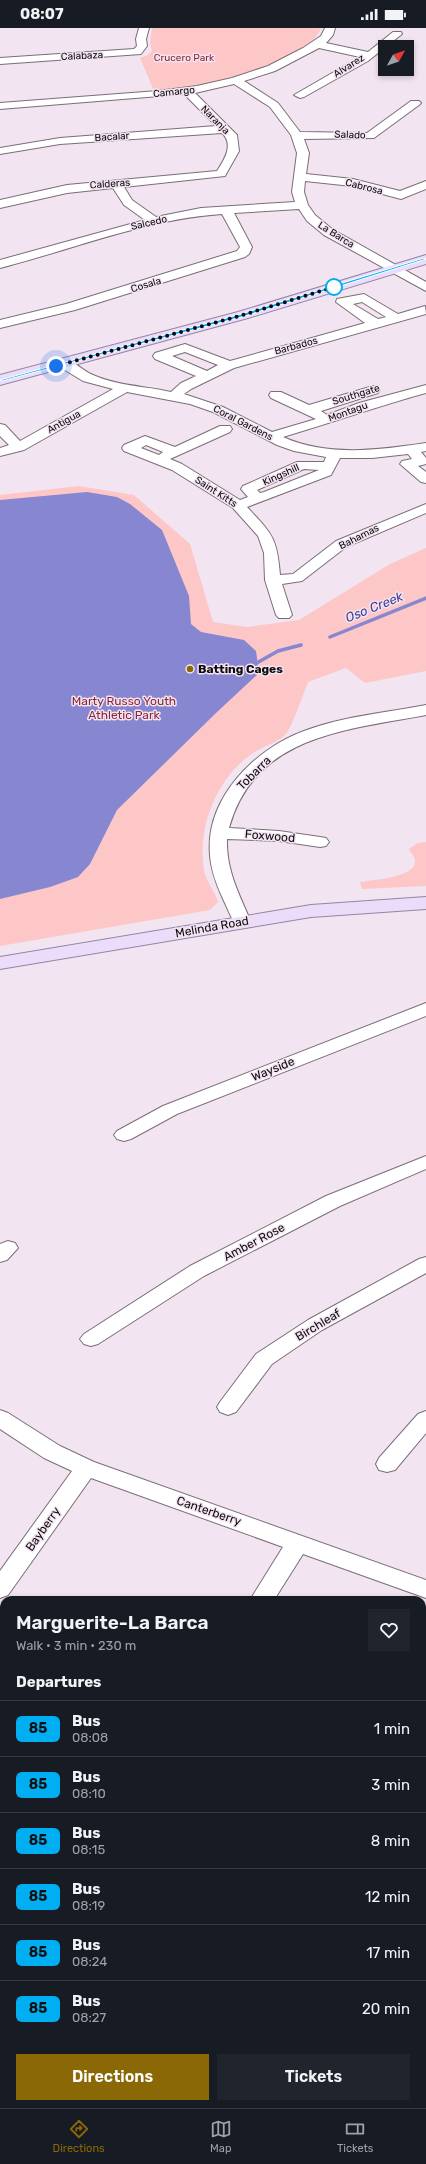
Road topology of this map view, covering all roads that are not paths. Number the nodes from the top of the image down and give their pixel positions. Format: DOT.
graph roads {
  1 [pos="144,28"];
  2 [pos="330,28"];
  3 [pos="396,34"];
  4 [pos="317,44"];
  5 [pos="368,55"];
  6 [pos="0,61"];
  7 [pos="236,81"];
  8 [pos="187,91"];
  9 [pos="300,95"];
  10 [pos="415,103"];
  11 [pos="0,106"];
  12 [pos="225,129"];
  13 [pos="297,135"];
  14 [pos="0,151"];
  15 [pos="221,174"];
  16 [pos="299,177"];
  17 [pos="116,184"];
  18 [pos="426,185"];
  19 [pos="0,204"];
  20 [pos="302,205"];
  21 [pos="226,210"];
  22 [pos="154,221"];
  23 [pos="426,249"];
  24 [pos="426,259"];
  25 [pos="0,264"];
  26 [pos="389,266"];
  27 [pos="426,287"];
  28 [pos="425,310"];
  29 [pos="396,318"];
  30 [pos="0,324"];
  31 [pos="376,324"];
  32 [pos="65,364"];
  33 [pos="229,365"];
  34 [pos="0,371"];
  35 [pos="206,375"];
  36 [pos="426,376"];
  37 [pos="0,380"];
  38 [pos="397,383"];
  39 [pos="127,387"];
  40 [pos="426,389"];
  41 [pos="382,392"];
  42 [pos="276,395"];
  43 [pos="174,396"];
  44 [pos="310,410"];
  45 [pos="327,420"];
  46 [pos="0,428"];
  47 [pos="225,429"];
  48 [pos="270,437"];
  49 [pos="19,447"];
  50 [pos="426,447"];
  51 [pos="411,449"];
  52 [pos="0,452"];
  53 [pos="175,452"];
  54 [pos="159,460"];
  55 [pos="332,460"];
  56 [pos="424,461"];
  57 [pos="426,479"];
  58 [pos="238,505"];
  59 [pos="426,508"];
  60 [pos="273,580"];
  61 [pos="284,615"];
  62 [pos="426,710"];
  63 [pos="220,833"];
  64 [pos="320,842"];
  65 [pos="426,903"];
  66 [pos="242,922"];
  67 [pos="0,963"];
  68 [pos="426,1009"];
  69 [pos="124,1135"];
  70 [pos="426,1162"];
  71 [pos="426,1264"];
  72 [pos="91,1339"];
  73 [pos="228,1407"];
  74 [pos="0,1418"];
  75 [pos="426,1419"];
  76 [pos="387,1464"];
  77 [pos="86,1468"];
  78 [pos="298,1543"];
  79 [pos="0,1589"];
  80 [pos="426,1589"];
  81 [pos="265,1596"];
  1 -- 6 [label="street, Calabaza"];
  2 -- 4 [label="street, Camargo"];
  3 -- 5 [label="street, Alvarez"];
  4 -- 5 [label="street"];
  4 -- 7 [label="street, Camargo"];
  5 -- 9 [label="street, Alvarez"];
  7 -- 8 [label="street, Camargo"];
  7 -- 13 [label="street, La Barca"];
  8 -- 11 [label="street, Camargo"];
  8 -- 12 [label="street, Naranja"];
  10 -- 13 [label="street, Salado"];
  12 -- 14 [label="street, Bacalar"];
  12 -- 15 [label="street, Naranja"];
  13 -- 16 [label="street, La Barca"];
  15 -- 17 [label="street, Calderas"];
  16 -- 18 [label="street, Cabrosa"];
  16 -- 20 [label="street, La Barca"];
  17 -- 19 [label="street, Calderas"];
  17 -- 22 [label="street"];
  20 -- 21 [label="street, Salcedo"];
  20 -- 26 [label="street, La Barca"];
  21 -- 22 [label="street, Salcedo"];
  21 -- 30 [label="street, Cosala"];
  22 -- 25 [label="street, Salcedo"];
  23 -- 26 [label="main road"];
  24 -- 26 [label="main road"];
  26 -- 27 [label="street, La Barca"];
  26 -- 32 [label="main road"];
  26 -- 34 [label="main road"];
  28 -- 29 [label="street, Barbados"];
  29 -- 31 [label="street, Barbados"];
  29 -- 31 [label="street"];
  31 -- 33 [label="street, Barbados"];
  32 -- 37 [label="main road"];
  32 -- 39 [label="street, Coral Gardens"];
  33 -- 35 [label="street, Barbados"];
  33 -- 35 [label="street"];
  35 -- 43 [label="street, Barbados"];
  36 -- 38 [label="street"];
  39 -- 43 [label="street, Coral Gardens"];
  39 -- 49 [label="street, Antigua"];
  40 -- 41 [label="street, Montagu"];
  41 -- 44 [label="street, Southgate"];
  41 -- 45 [label="street, Montagu"];
  42 -- 44 [label="street"];
  43 -- 48 [label="street, Coral Gardens"];
  44 -- 45 [label="street"];
  45 -- 48 [label="street, Montagu"];
  46 -- 49 [label="street"];
  47 -- 53 [label="street"];
  48 -- 55 [label="street, Coral Gardens"];
  49 -- 52 [label="street, Antigua"];
  50 -- 51 [label="street, Coral Gardens"];
  51 -- 55 [label="street, Coral Gardens"];
  51 -- 56 [label="street"];
  53 -- 54 [label="street"];
  53 -- 54 [label="street, Saint Kitts"];
  54 -- 58 [label="street, Saint Kitts"];
  55 -- 58 [label="street, Kingshill"];
  56 -- 57 [label="street"];
  58 -- 60 [label="street, Saint Kitts"];
  59 -- 60 [label="street, Bahamas"];
  60 -- 61 [label="street, Saint Kitts"];
  62 -- 63 [label="street, Tobarra"];
  63 -- 64 [label="street, Foxwood"];
  63 -- 66 [label="street, Tobarra"];
  65 -- 66 [label="main road, Melinda Road"];
  66 -- 67 [label="main road, Melinda Road"];
  68 -- 69 [label="street, Wayside"];
  70 -- 72 [label="street, Amber Rose"];
  71 -- 73 [label="street, Birchleaf"];
  74 -- 77 [label="street, Canterberry"];
  75 -- 76 [label="street"];
  77 -- 78 [label="street, Canterberry"];
  77 -- 79 [label="street, Bayberry"];
  78 -- 80 [label="street, Canterberry"];
  78 -- 81 [label="street"];
}
